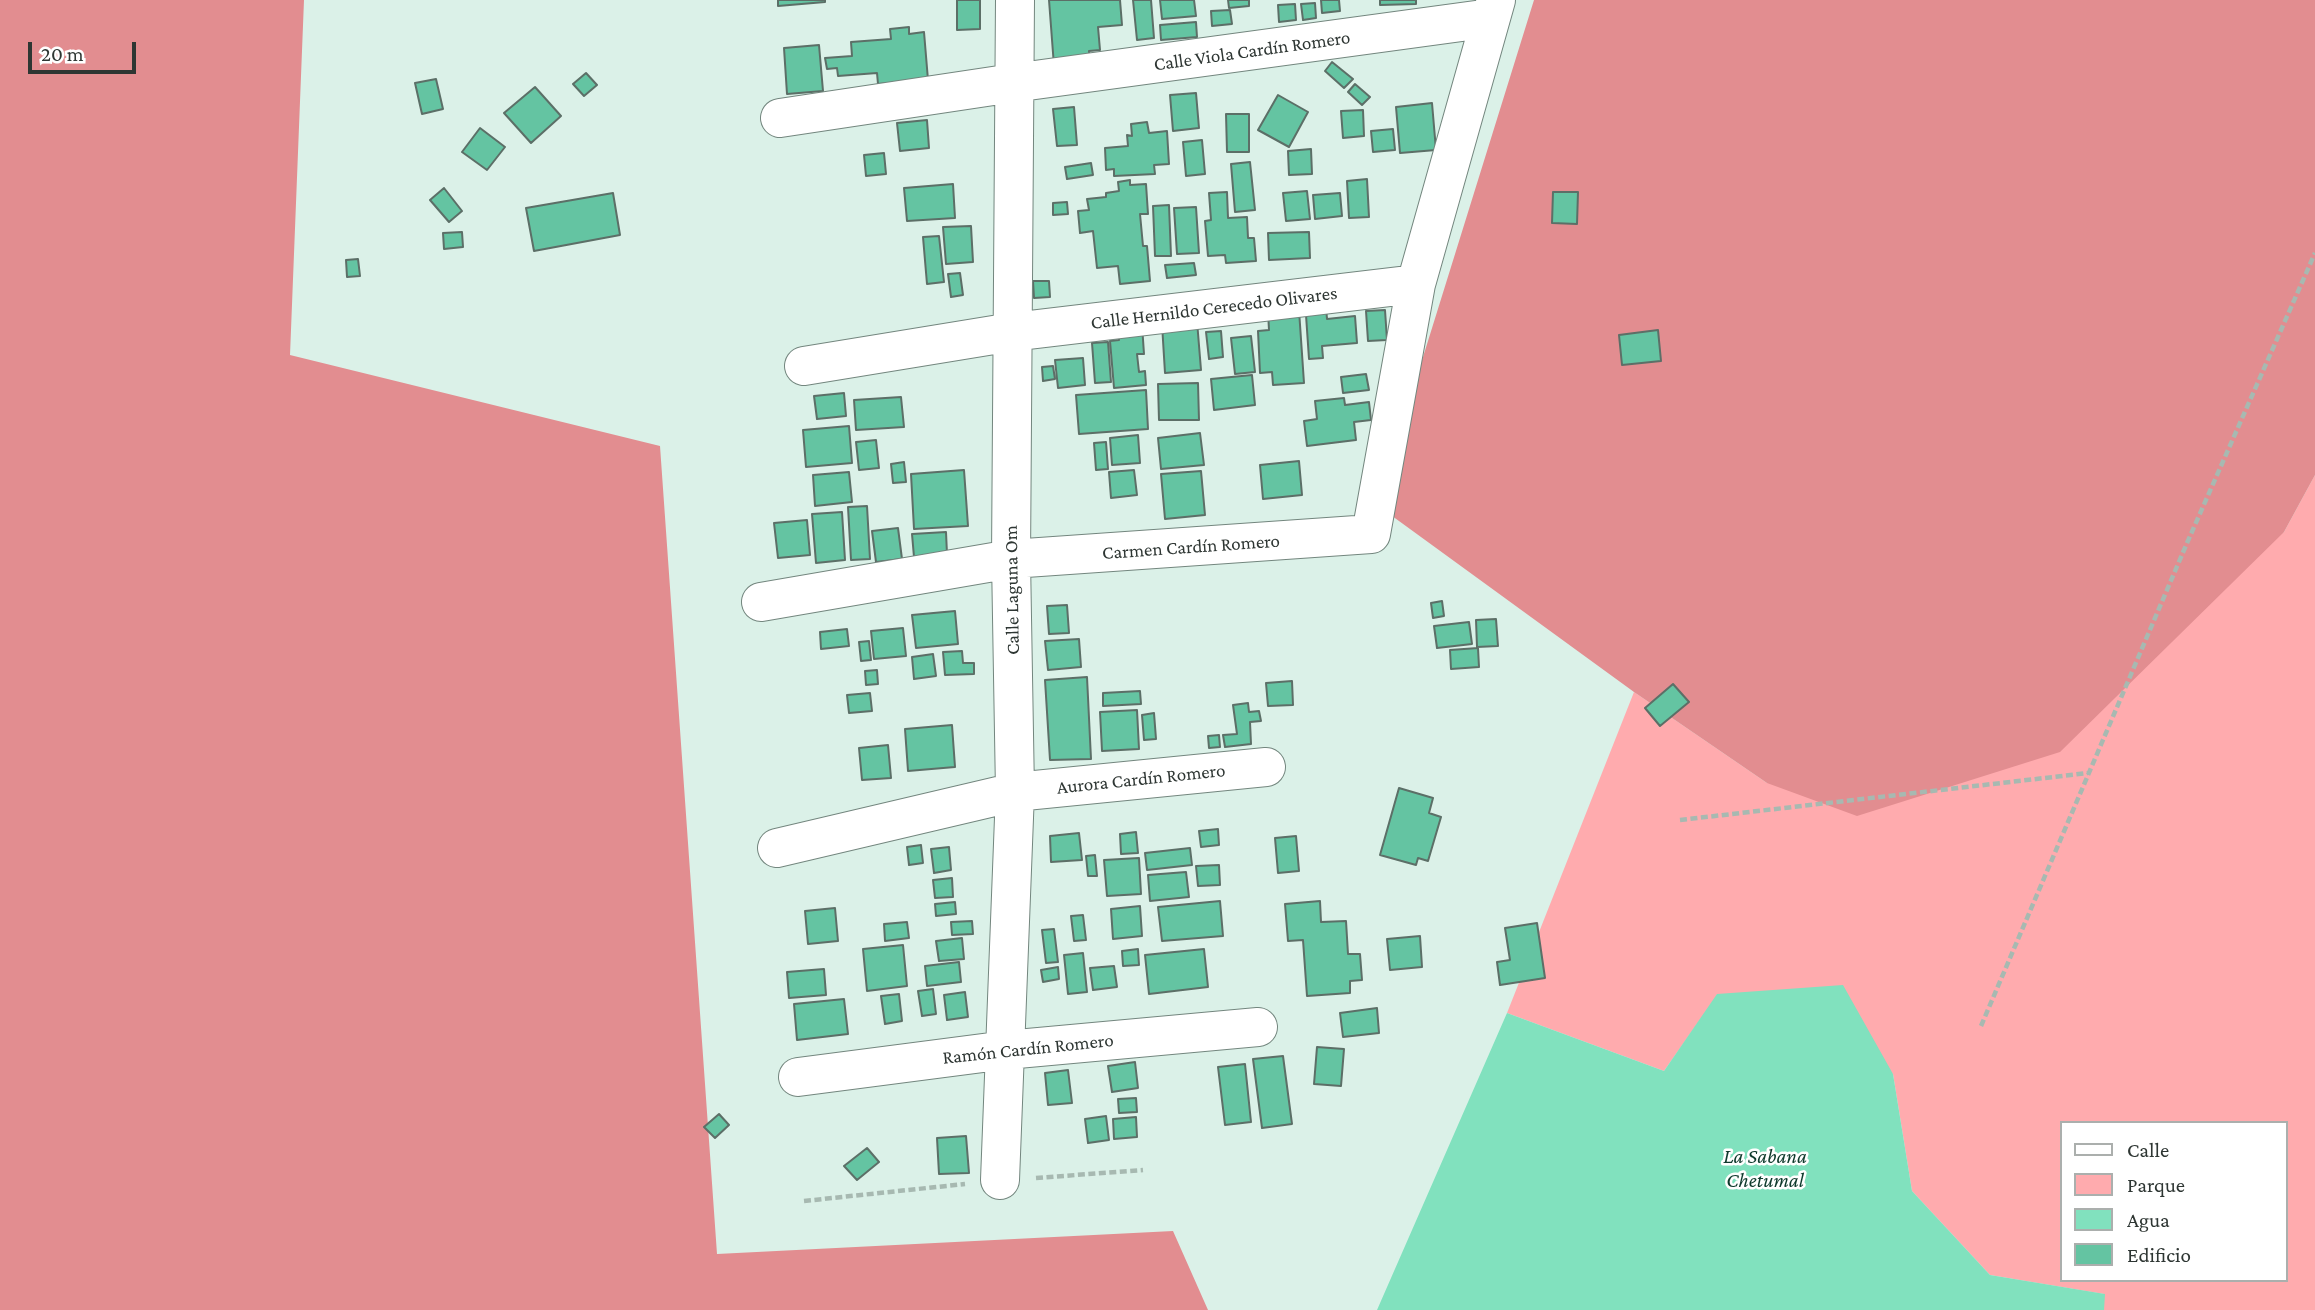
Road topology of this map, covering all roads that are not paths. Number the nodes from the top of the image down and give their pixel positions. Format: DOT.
graph roads {
  1 [pos="1015,0"];
  2 [pos="1494,9"];
  3 [pos="1013,83"];
  4 [pos="780,118"];
  5 [pos="1416,284"];
  6 [pos="1012,332"];
  7 [pos="804,366"];
  8 [pos="1011,559"];
  9 [pos="761,602"];
  10 [pos="1266,767"];
  11 [pos="1015,792"];
  12 [pos="777,848"];
  13 [pos="1258,1027"];
  14 [pos="1006,1050"];
  15 [pos="798,1077"];
  16 [pos="1000,1180"];
  1 -- 3 [label="street, Calle Laguna Om"];
  2 -- 3 [label="street, Calle Viola Cardín Romero"];
  2 -- 5 [label="street"];
  3 -- 4 [label="street, Calle Viola Cardín Romero"];
  3 -- 6 [label="street, Calle Laguna Om"];
  5 -- 6 [label="street, Calle Hernildo Cerecedo Olivares"];
  5 -- 8 [label="street, Carmen Cardín Romero"];
  6 -- 7 [label="street, Calle Hernildo Cerecedo Olivares"];
  6 -- 8 [label="street, Calle Laguna Om"];
  8 -- 9 [label="street, Carmen Cardín Romero"];
  8 -- 11 [label="street, Calle Laguna Om"];
  10 -- 11 [label="street, Aurora Cardín Romero"];
  11 -- 12 [label="street, Aurora Cardín Romero"];
  11 -- 14 [label="street, Calle Laguna Om"];
  13 -- 14 [label="street, Ramón Cardín Romero"];
  14 -- 15 [label="street, Ramón Cardín Romero"];
  14 -- 16 [label="street, Calle Laguna Om"];
}
